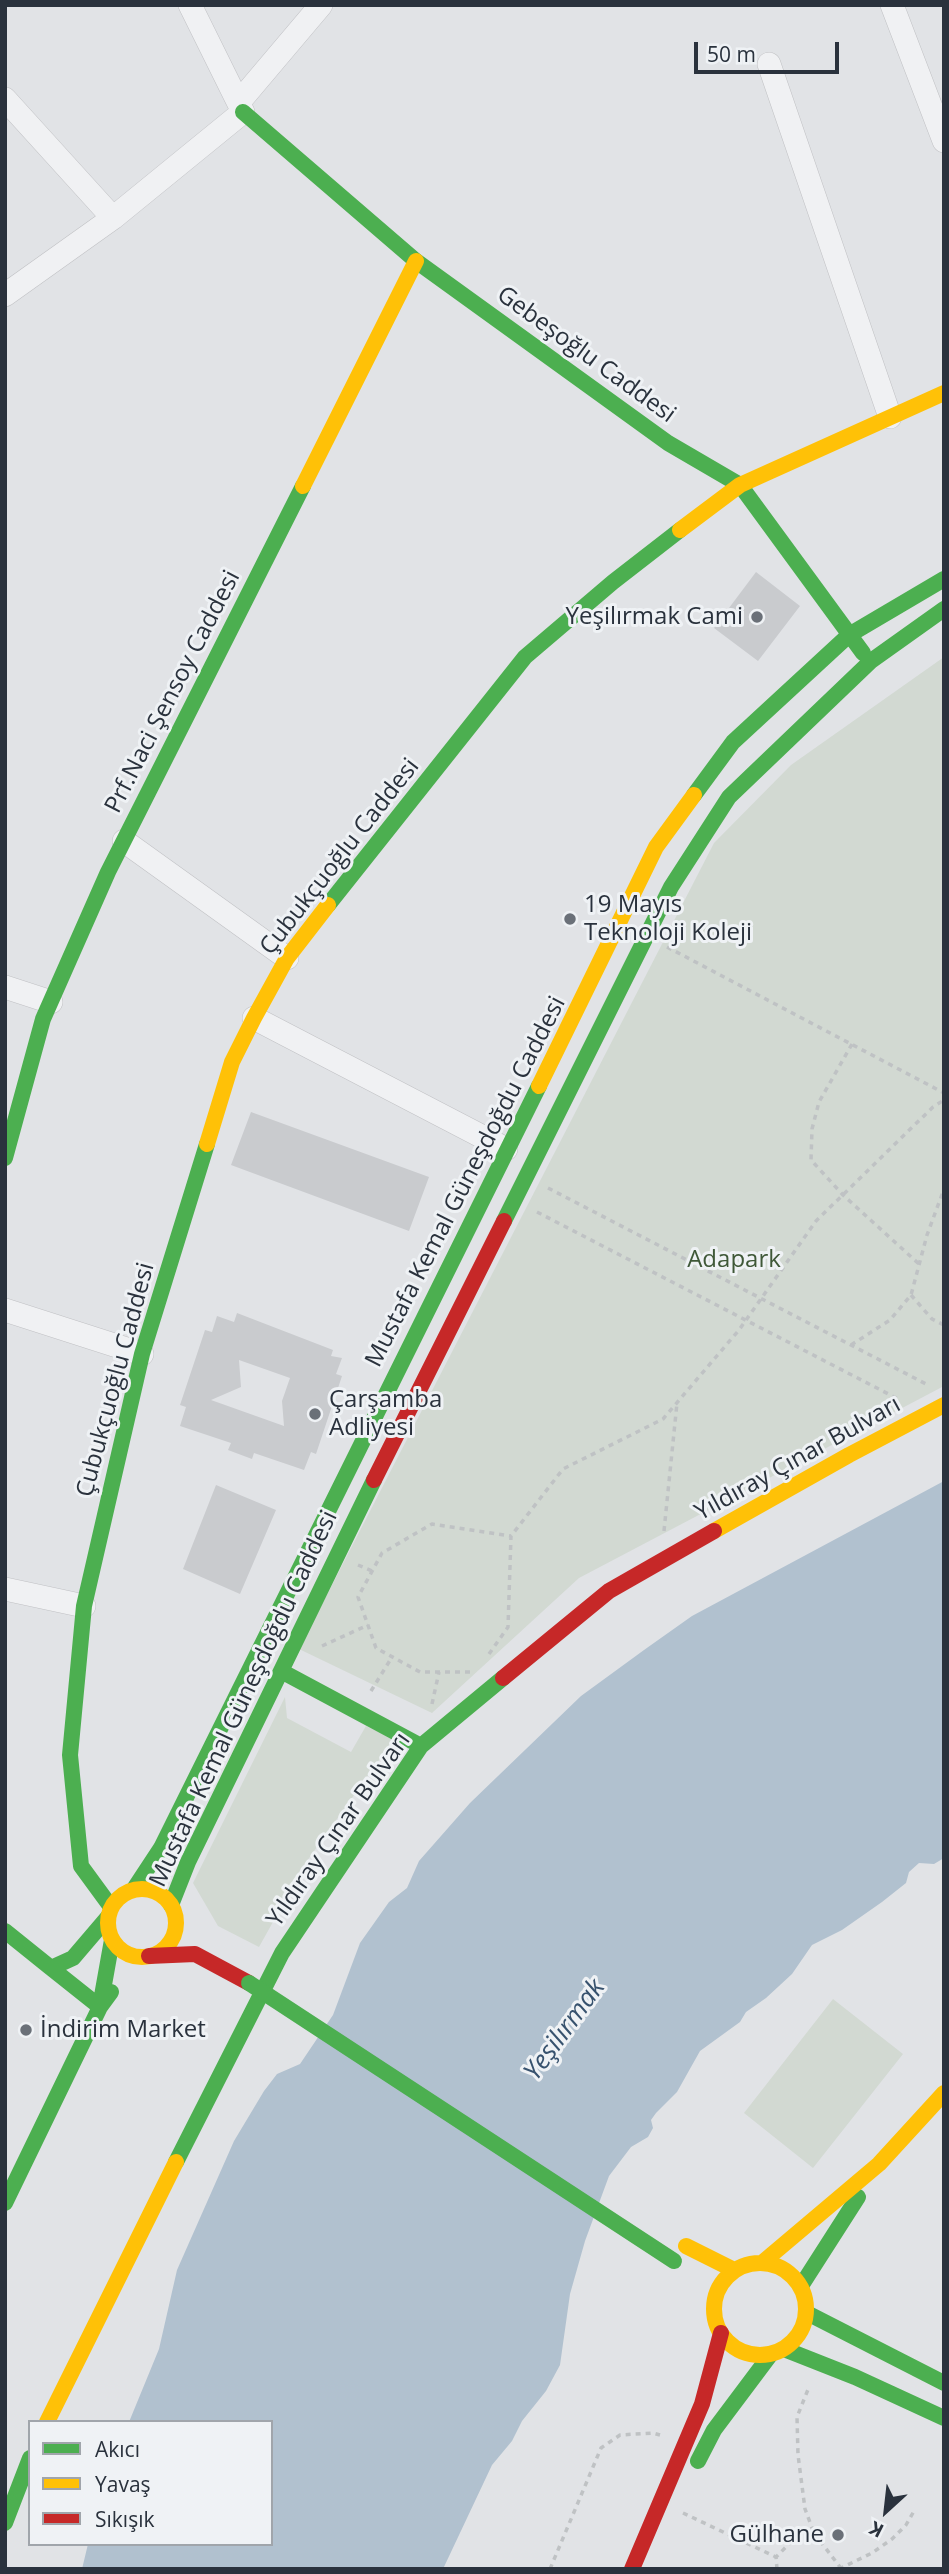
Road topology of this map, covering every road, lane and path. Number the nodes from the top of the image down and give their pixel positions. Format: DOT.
graph roads {
  1 [pos="190,5"];
  2 [pos="321,5"];
  3 [pos="892,5"];
  4 [pos="769,64"];
  5 [pos="5,99"];
  6 [pos="241,107"];
  7 [pos="944,141"];
  8 [pos="113,218"];
  9 [pos="416,261"];
  10 [pos="5,295"];
  11 [pos="944,393"];
  12 [pos="890,418"];
  13 [pos="740,485"];
  14 [pos="944,579"];
  15 [pos="944,609"];
  16 [pos="849,635"];
  17 [pos="871,662"];
  18 [pos="124,841"];
  19 [pos="647,936"];
  20 [pos="287,958"];
  21 [pos="5,987"];
  22 [pos="51,1002"];
  23 [pos="254,1018"];
  24 [pos="852,1044"];
  25 [pos="944,1093"];
  26 [pos="944,1100"];
  27 [pos="506,1149"];
  28 [pos="5,1158"];
  29 [pos="526,1177"];
  30 [pos="944,1189"];
  31 [pos="843,1195"];
  32 [pos="514,1200"];
  33 [pos="919,1264"];
  34 [pos="911,1295"];
  35 [pos="761,1299"];
  36 [pos="5,1310"];
  37 [pos="746,1320"];
  38 [pos="944,1325"];
  39 [pos="851,1345"];
  40 [pos="142,1354"];
  41 [pos="932,1387"];
  42 [pos="677,1403"];
  43 [pos="944,1405"];
  44 [pos="926,1414"];
  45 [pos="511,1536"];
  46 [pos="662,1561"];
  47 [pos="5,1590"];
  48 [pos="84,1606"];
  49 [pos="368,1625"];
  50 [pos="320,1647"];
  51 [pos="488,1655"];
  52 [pos="392,1657"];
  53 [pos="281,1671"];
  54 [pos="477,1671"];
  55 [pos="358,1712"];
  56 [pos="421,1746"];
  57 [pos="134,1889"];
  58 [pos="173,1911"];
  59 [pos="109,1912"];
  60 [pos="195,1928"];
  61 [pos="5,1931"];
  62 [pos="112,1940"];
  63 [pos="135,1964"];
  64 [pos="51,1968"];
  65 [pos="253,1973"];
  66 [pos="100,2007"];
  67 [pos="364,2039"];
  68 [pos="944,2093"];
  69 [pos="879,2164"];
  70 [pos="5,2203"];
  71 [pos="680,2243"];
  72 [pos="763,2262"];
  73 [pos="679,2265"];
  74 [pos="734,2270"];
  75 [pos="801,2286"];
  76 [pos="807,2313"];
  77 [pos="721,2333"];
  78 [pos="777,2351"];
  79 [pos="818,2362"];
  80 [pos="944,2383"];
  81 [pos="944,2418"];
  82 [pos="48,2420"];
  83 [pos="686,2442"];
  84 [pos="28,2463"];
  85 [pos="691,2475"];
  86 [pos="677,2503"];
  87 [pos="914,2511"];
  88 [pos="5,2523"];
  89 [pos="814,2533"];
  90 [pos="776,2557"];
  91 [pos="839,2568"];
  92 [pos="550,2569"];
  93 [pos="632,2569"];
  94 [pos="643,2569"];
  95 [pos="777,2569"];
  1 -- 6 [label="street"];
  2 -- 6 [label="street"];
  3 -- 7 [label="street"];
  4 -- 12 [label="street"];
  5 -- 8 [label="street"];
  6 -- 8 [label="street"];
  6 -- 9 [label="main road, Gebeşoğlu Caddesi"];
  8 -- 10 [label="street"];
  9 -- 13 [label="main road, Gebeşoğlu Caddesi"];
  9 -- 18 [label="main road, Prf.Naci Şensoy Caddesi"];
  11 -- 12 [label="main road, Çubukçuoğlu Caddesi"];
  12 -- 13 [label="main road, Çubukçuoğlu Caddesi"];
  13 -- 16 [label="main road, Gebeşoğlu Caddesi"];
  13 -- 20 [label="main road, Çubukçuoğlu Caddesi"];
  14 -- 16 [label="main road, Mustafa Kemal Güneşdoğdu Caddesi"];
  15 -- 17 [label="main road, Mustafa Kemal Güneşdoğdu Caddesi"];
  16 -- 17 [label="main road, Gebeşoğlu Caddesi"];
  16 -- 27 [label="main road, Mustafa Kemal Güneşdoğdu Caddesi"];
  17 -- 19 [label="main road, Mustafa Kemal Güneşdoğdu Caddesi"];
  18 -- 20 [label="street"];
  18 -- 22 [label="main road, Prf.Naci Şensoy Caddesi"];
  19 -- 24 [label="path"];
  19 -- 29 [label="main road, Mustafa Kemal Güneşdoğdu Caddesi"];
  20 -- 23 [label="main road, Çubukçuoğlu Caddesi"];
  21 -- 22 [label="street"];
  22 -- 28 [label="main road, Prf.Naci Şensoy Caddesi"];
  23 -- 27 [label="street"];
  23 -- 40 [label="main road, Çubukçuoğlu Caddesi"];
  24 -- 25 [label="path"];
  24 -- 31 [label="path"];
  26 -- 31 [label="path"];
  27 -- 57 [label="main road, Mustafa Kemal Güneşdoğdu Caddesi"];
  29 -- 32 [label="main road, Mustafa Kemal Güneşdoğdu Caddesi"];
  29 -- 35 [label="path"];
  30 -- 33 [label="path"];
  31 -- 33 [label="path"];
  31 -- 35 [label="path"];
  32 -- 37 [label="path"];
  32 -- 53 [label="main road, Mustafa Kemal Güneşdoğdu Caddesi"];
  33 -- 34 [label="path"];
  34 -- 38 [label="path"];
  34 -- 39 [label="path"];
  35 -- 37 [label="path"];
  35 -- 39 [label="path"];
  36 -- 40 [label="street"];
  37 -- 42 [label="path"];
  37 -- 44 [label="path"];
  39 -- 41 [label="path"];
  40 -- 48 [label="main road, Çubukçuoğlu Caddesi"];
  42 -- 45 [label="path"];
  42 -- 46 [label="path"];
  43 -- 44 [label="main road, Yıldıray Çınar Bulvarı"];
  44 -- 46 [label="main road, Yıldıray Çınar Bulvarı"];
  45 -- 49 [label="path"];
  45 -- 51 [label="path"];
  46 -- 56 [label="main road, Yıldıray Çınar Bulvarı"];
  47 -- 48 [label="street"];
  48 -- 59 [label="main road, Çubukçuoğlu Caddesi"];
  49 -- 50 [label="path"];
  49 -- 52 [label="path"];
  52 -- 54 [label="path"];
  52 -- 55 [label="path"];
  53 -- 55 [label="main road"];
  53 -- 58 [label="main road, Mustafa Kemal Güneşdoğdu Caddesi"];
  55 -- 56 [label="main road"];
  56 -- 82 [label="main road, Yıldıray Çınar Bulvarı"];
  57 -- 58 [label="main road"];
  57 -- 59 [label="main road"];
  58 -- 60 [label="main road"];
  58 -- 63 [label="main road"];
  59 -- 62 [label="main road"];
  59 -- 64 [label="main road"];
  61 -- 64 [label="main road"];
  62 -- 63 [label="main road"];
  62 -- 66 [label="main road"];
  63 -- 65 [label="main road"];
  63 -- 66 [label="main road"];
  64 -- 66 [label="main road"];
  65 -- 67 [label="main road"];
  65 -- 73 [label="main road, bridge"];
  66 -- 70 [label="main road"];
  68 -- 69 [label="main road"];
  69 -- 72 [label="main road"];
  69 -- 75 [label="main road"];
  71 -- 74 [label="main road"];
  72 -- 74 [label="main road"];
  72 -- 75 [label="main road"];
  74 -- 77 [label="main road"];
  75 -- 76 [label="main road"];
  76 -- 78 [label="main road"];
  76 -- 80 [label="main road"];
  77 -- 78 [label="main road"];
  77 -- 83 [label="main road"];
  78 -- 79 [label="main road"];
  78 -- 85 [label="main road"];
  79 -- 81 [label="main road"];
  79 -- 89 [label="path"];
  83 -- 92 [label="path"];
  83 -- 93 [label="main road"];
  84 -- 88 [label="main road"];
  86 -- 90 [label="path"];
  86 -- 94 [label="main road"];
  87 -- 91 [label="path"];
  89 -- 90 [label="path"];
  89 -- 91 [label="path"];
  90 -- 95 [label="path"];
}
